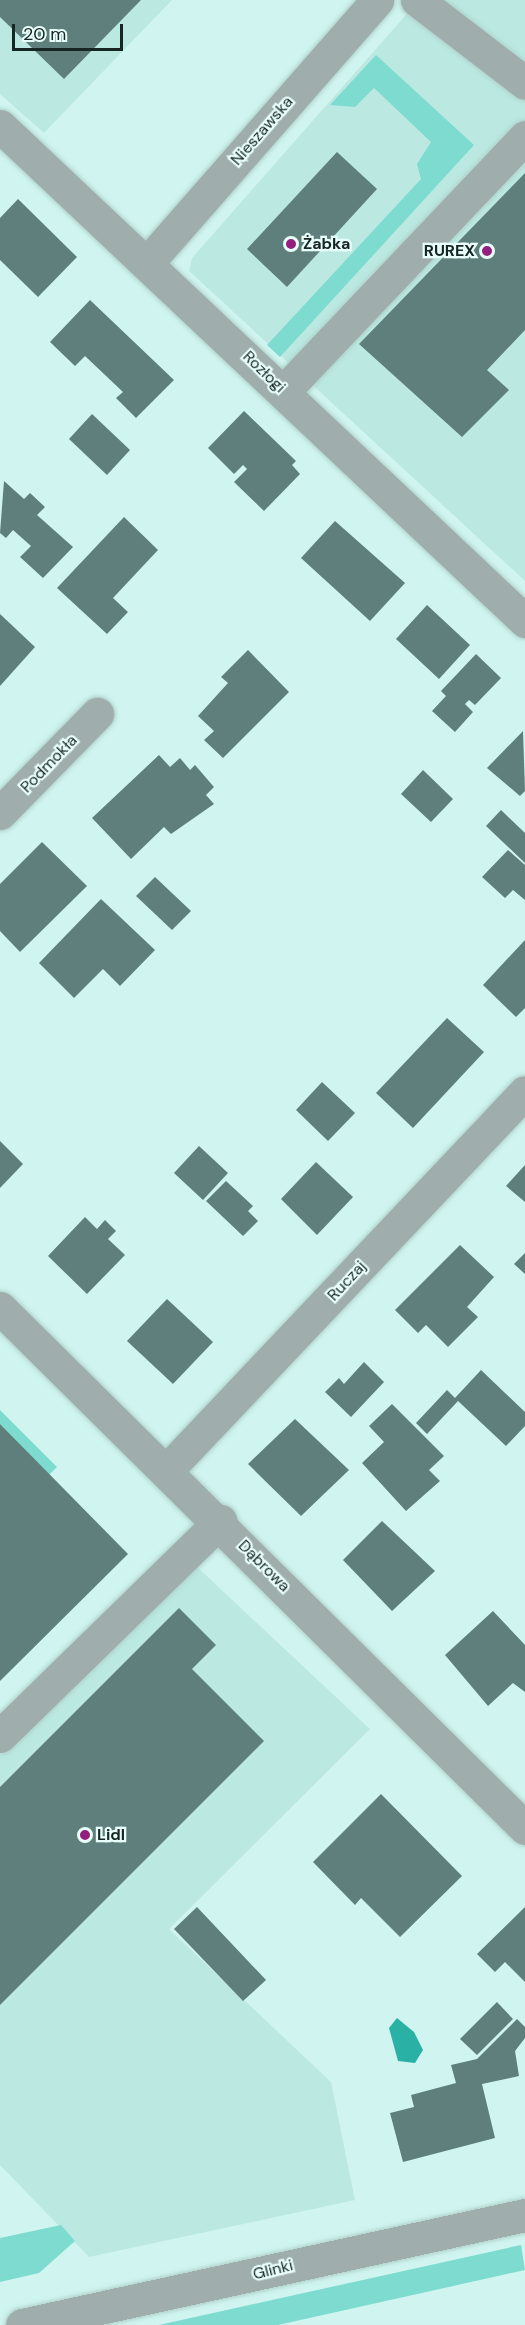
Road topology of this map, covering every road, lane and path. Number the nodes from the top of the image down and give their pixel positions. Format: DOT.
graph roads {
  1 [pos="377,0"];
  2 [pos="417,0"];
  3 [pos="525,83"];
  4 [pos="0,126"];
  5 [pos="525,137"];
  6 [pos="148,262"];
  7 [pos="284,391"];
  8 [pos="525,621"];
  9 [pos="97,714"];
  10 [pos="0,813"];
  11 [pos="525,1092"];
  12 [pos="2,1314"];
  13 [pos="168,1469"];
  14 [pos="220,1521"];
  15 [pos="0,1737"];
  16 [pos="525,1828"];
  17 [pos="525,2215"];
  18 [pos="22,2325"];
  1 -- 6 [label="street, Nieszawska"];
  2 -- 3 [label="street"];
  4 -- 6 [label="street, Rozłogi"];
  5 -- 7 [label="street"];
  6 -- 7 [label="street, Rozłogi"];
  7 -- 8 [label="street, Rozłogi"];
  9 -- 10 [label="street, Podmokła"];
  11 -- 13 [label="street, Ruczaj"];
  12 -- 13 [label="street, Dąbrowa"];
  13 -- 14 [label="street, Dąbrowa"];
  14 -- 15 [label="street"];
  14 -- 16 [label="street, Dąbrowa"];
  17 -- 18 [label="street, Glinki"];
}
